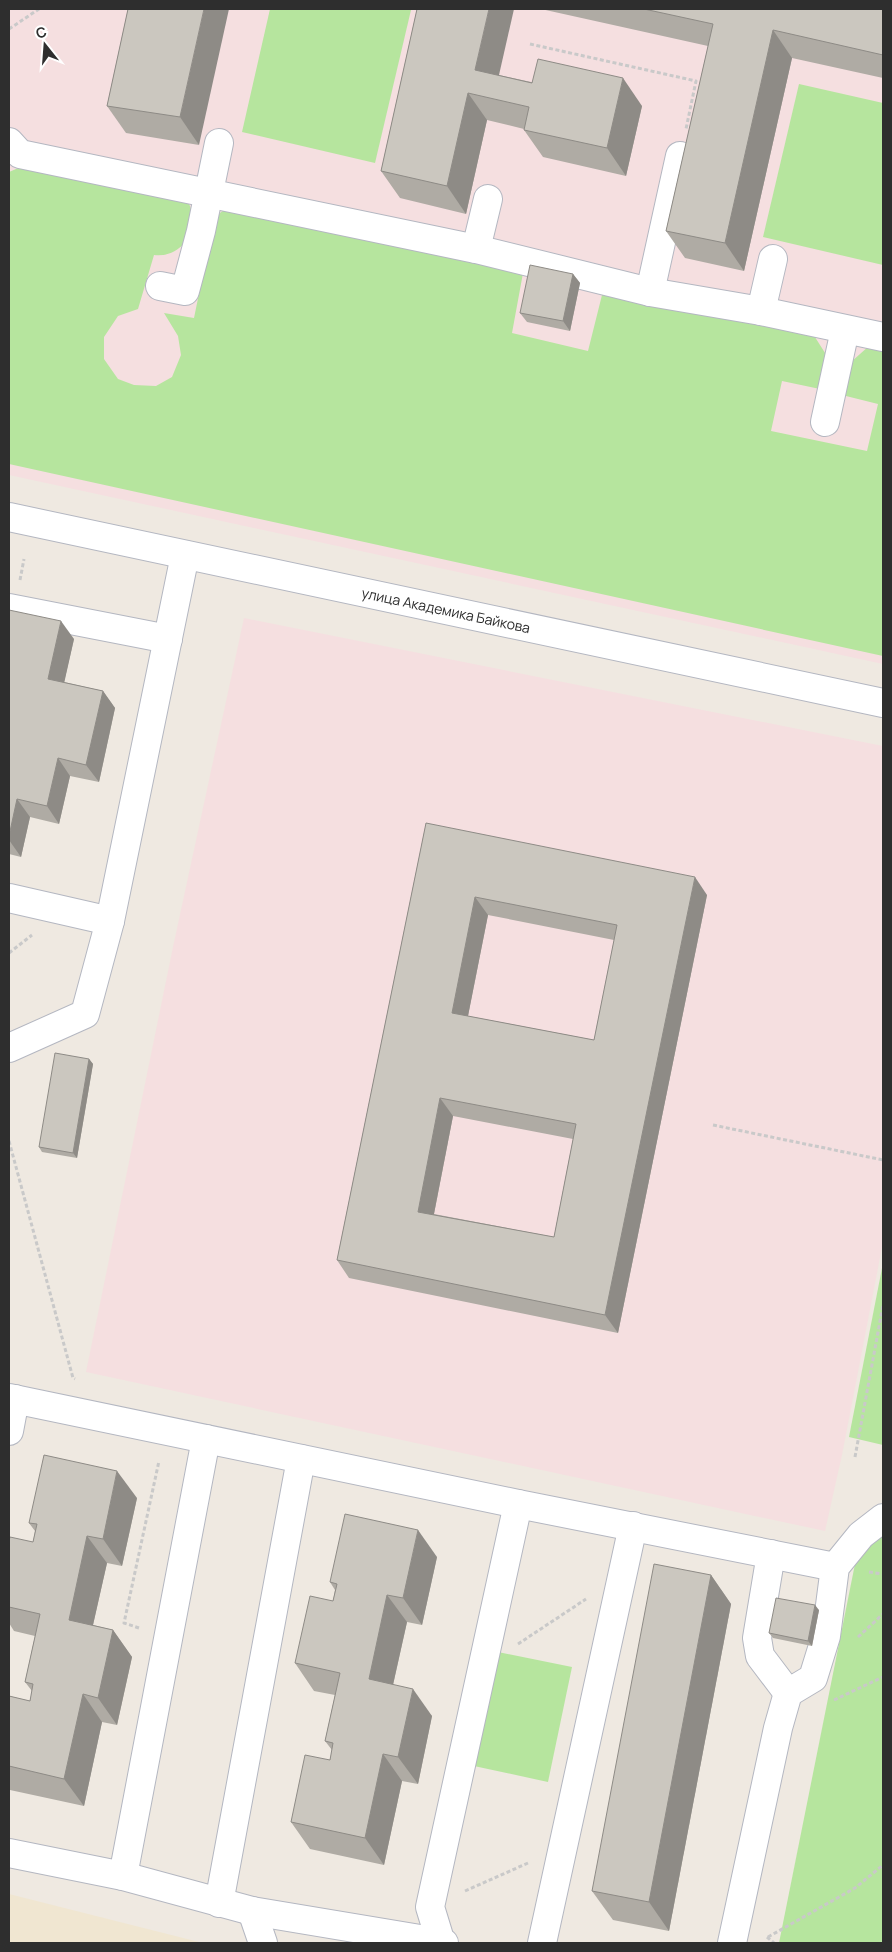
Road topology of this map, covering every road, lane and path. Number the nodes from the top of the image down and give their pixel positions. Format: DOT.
graph roads {
  1 [pos="39,9"];
  2 [pos="9,29"];
  3 [pos="530,44"];
  4 [pos="219,143"];
  5 [pos="12,151"];
  6 [pos="680,156"];
  7 [pos="209,192"];
  8 [pos="488,199"];
  9 [pos="476,249"];
  10 [pos="773,260"];
  11 [pos="160,286"];
  12 [pos="650,292"];
  13 [pos="761,311"];
  14 [pos="845,330"];
  15 [pos="883,337"];
  16 [pos="825,422"];
  17 [pos="9,517"];
  18 [pos="185,555"];
  19 [pos="9,608"];
  20 [pos="168,639"];
  21 [pos="883,703"];
  22 [pos="9,898"];
  23 [pos="110,921"];
  24 [pos="9,1048"];
  25 [pos="714,1125"];
  26 [pos="9,1141"];
  27 [pos="883,1160"];
  28 [pos="883,1305"];
  29 [pos="82,1380"];
  30 [pos="12,1398"];
  31 [pos="165,1430"];
  32 [pos="9,1431"];
  33 [pos="206,1439"];
  34 [pos="855,1457"];
  35 [pos="301,1459"];
  36 [pos="518,1504"];
  37 [pos="883,1518"];
  38 [pos="633,1526"];
  39 [pos="771,1554"];
  40 [pos="835,1567"];
  41 [pos="622,1575"];
  42 [pos="168,1637"];
  43 [pos="482,1668"];
  44 [pos="788,1693"];
  45 [pos="564,1846"];
  46 [pos="9,1853"];
  47 [pos="883,1865"];
  48 [pos="123,1876"];
  49 [pos="219,1903"];
  50 [pos="430,1907"];
  51 [pos="252,1911"];
  52 [pos="768,1937"];
  53 [pos="263,1943"];
  54 [pos="441,1943"];
  55 [pos="542,1943"];
  56 [pos="732,1943"];
  1 -- 2 [label="path"];
  3 -- 6 [label="path"];
  4 -- 7 [label="street"];
  5 -- 7 [label="street"];
  6 -- 12 [label="street"];
  7 -- 9 [label="street"];
  7 -- 11 [label="street"];
  8 -- 9 [label="street"];
  9 -- 12 [label="street"];
  10 -- 13 [label="street"];
  12 -- 13 [label="street"];
  13 -- 14 [label="street"];
  14 -- 15 [label="street"];
  14 -- 16 [label="street"];
  17 -- 18 [label="street, улица Академика Байкова"];
  18 -- 20 [label="street"];
  18 -- 21 [label="street, улица Академика Байкова"];
  19 -- 20 [label="street"];
  20 -- 23 [label="street"];
  22 -- 23 [label="street"];
  23 -- 24 [label="street"];
  25 -- 27 [label="path"];
  26 -- 29 [label="path"];
  28 -- 34 [label="path"];
  30 -- 31 [label="street"];
  30 -- 32 [label="street"];
  31 -- 33 [label="street"];
  31 -- 42 [label="path"];
  33 -- 35 [label="street"];
  33 -- 42 [label="street"];
  35 -- 36 [label="street"];
  35 -- 49 [label="street"];
  36 -- 38 [label="street"];
  36 -- 43 [label="street"];
  37 -- 40 [label="street"];
  38 -- 39 [label="street"];
  38 -- 41 [label="street"];
  39 -- 40 [label="street"];
  39 -- 44 [label="street"];
  40 -- 44 [label="street"];
  41 -- 43 [label="path"];
  41 -- 45 [label="street"];
  42 -- 48 [label="street"];
  43 -- 50 [label="street"];
  44 -- 56 [label="street"];
  45 -- 50 [label="path"];
  45 -- 55 [label="street"];
  46 -- 48 [label="street"];
  47 -- 52 [label="path"];
  48 -- 49 [label="street"];
  49 -- 51 [label="street"];
  50 -- 54 [label="street"];
  51 -- 53 [label="street"];
  51 -- 54 [label="street"];
}
